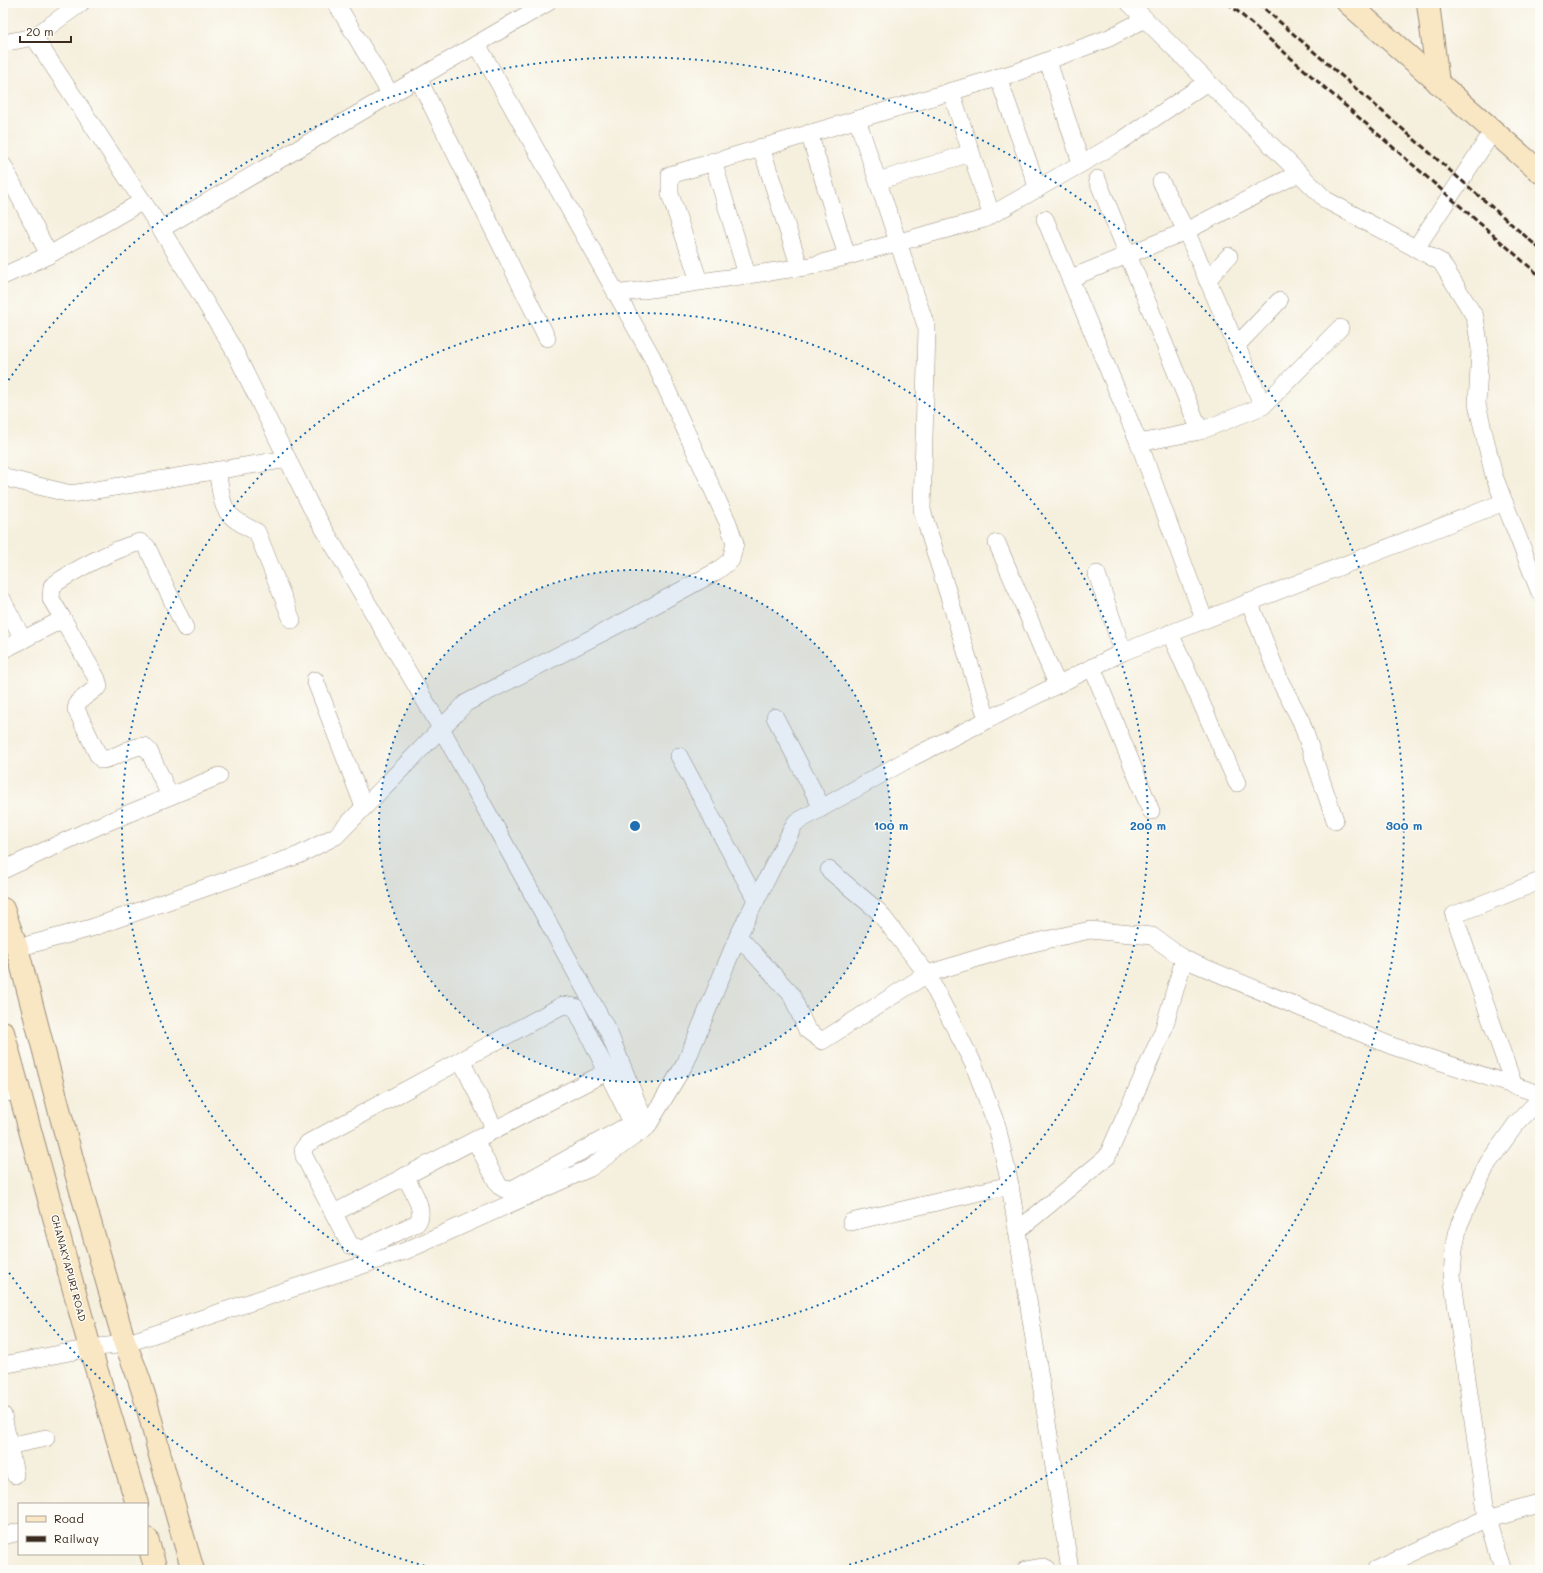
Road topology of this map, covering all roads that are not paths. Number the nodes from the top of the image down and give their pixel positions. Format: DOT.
graph roads {
  1 [pos="81,3"];
  2 [pos="336,3"];
  3 [pos="547,3"];
  4 [pos="1129,3"];
  5 [pos="1348,3"];
  6 [pos="1428,3"];
  7 [pos="1145,19"];
  8 [pos="34,37"];
  9 [pos="3,43"];
  10 [pos="476,44"];
  11 [pos="1048,61"];
  12 [pos="998,77"];
  13 [pos="418,78"];
  14 [pos="1207,82"];
  15 [pos="1438,83"];
  16 [pos="951,91"];
  17 [pos="391,95"];
  18 [pos="857,119"];
  19 [pos="1493,131"];
  20 [pos="809,133"];
  21 [pos="761,147"];
  22 [pos="971,153"];
  23 [pos="714,161"];
  24 [pos="1082,163"];
  25 [pos="3,165"];
  26 [pos="1540,172"];
  27 [pos="1299,173"];
  28 [pos="1097,179"];
  29 [pos="878,181"];
  30 [pos="1161,182"];
  31 [pos="1038,189"];
  32 [pos="143,201"];
  33 [pos="991,214"];
  34 [pos="1045,219"];
  35 [pos="161,229"];
  36 [pos="1186,230"];
  37 [pos="899,243"];
  38 [pos="1416,248"];
  39 [pos="1128,254"];
  40 [pos="49,255"];
  41 [pos="847,256"];
  42 [pos="1229,256"];
  43 [pos="800,268"];
  44 [pos="747,275"];
  45 [pos="3,276"];
  46 [pos="1071,278"];
  47 [pos="1208,280"];
  48 [pos="699,281"];
  49 [pos="616,294"];
  50 [pos="1279,301"];
  51 [pos="1340,328"];
  52 [pos="547,338"];
  53 [pos="1236,346"];
  54 [pos="1263,406"];
  55 [pos="1200,430"];
  56 [pos="1139,443"];
  57 [pos="288,459"];
  58 [pos="217,470"];
  59 [pos="8,481"];
  60 [pos="1504,502"];
  61 [pos="997,543"];
  62 [pos="1098,574"];
  63 [pos="1540,593"];
  64 [pos="3,601"];
  65 [pos="1249,601"];
  66 [pos="63,619"];
  67 [pos="1204,619"];
  68 [pos="292,620"];
  69 [pos="185,628"];
  70 [pos="1170,633"];
  71 [pos="23,640"];
  72 [pos="3,650"];
  73 [pos="1123,652"];
  74 [pos="1092,667"];
  75 [pos="315,680"];
  76 [pos="1057,684"];
  77 [pos="775,718"];
  78 [pos="987,719"];
  79 [pos="441,728"];
  80 [pos="679,756"];
  81 [pos="219,776"];
  82 [pos="1237,783"];
  83 [pos="170,796"];
  84 [pos="364,807"];
  85 [pos="822,808"];
  86 [pos="1151,811"];
  87 [pos="1335,820"];
  88 [pos="3,870"];
  89 [pos="829,870"];
  90 [pos="1540,881"];
  91 [pos="756,900"];
  92 [pos="4,915"];
  93 [pos="738,936"];
  94 [pos="17,948"];
  95 [pos="1184,959"];
  96 [pos="927,974"];
  97 [pos="3,1032"];
  98 [pos="461,1060"];
  99 [pos="614,1068"];
  100 [pos="10,1081"];
  101 [pos="1514,1086"];
  102 [pos="1540,1094"];
  103 [pos="1540,1099"];
  104 [pos="647,1127"];
  105 [pos="495,1130"];
  106 [pos="475,1140"];
  107 [pos="405,1176"];
  108 [pos="1010,1185"];
  109 [pos="334,1213"];
  110 [pos="851,1222"];
  111 [pos="1017,1231"];
  112 [pos="125,1344"];
  113 [pos="90,1348"];
  114 [pos="3,1365"];
  115 [pos="3,1414"];
  116 [pos="46,1438"];
  117 [pos="6,1446"];
  118 [pos="15,1475"];
  119 [pos="137,1503"];
  120 [pos="1540,1504"];
  121 [pos="1488,1518"];
  122 [pos="18,1532"];
  123 [pos="3,1536"];
  124 [pos="148,1542"];
  125 [pos="156,1570"];
  126 [pos="193,1570"];
  127 [pos="1025,1570"];
  128 [pos="1048,1570"];
  129 [pos="1070,1570"];
  130 [pos="1376,1570"];
  131 [pos="1502,1570"];
  1 -- 8 [label="street"];
  2 -- 17 [label="street"];
  3 -- 10 [label="street"];
  4 -- 7 [label="street"];
  5 -- 15 [label="street"];
  6 -- 15 [label="street"];
  7 -- 11 [label="street"];
  7 -- 14 [label="street"];
  8 -- 9 [label="street"];
  8 -- 32 [label="street"];
  10 -- 13 [label="street"];
  10 -- 49 [label="street"];
  11 -- 12 [label="street"];
  11 -- 24 [label="street"];
  12 -- 16 [label="street"];
  12 -- 31 [label="street"];
  13 -- 17 [label="street"];
  13 -- 52 [label="street"];
  14 -- 24 [label="street"];
  14 -- 27 [label="street"];
  15 -- 19 [label="street"];
  16 -- 18 [label="street"];
  16 -- 22 [label="street"];
  17 -- 35 [label="street"];
  18 -- 20 [label="street"];
  18 -- 29 [label="street"];
  19 -- 26 [label="street"];
  19 -- 38 [label="street"];
  20 -- 21 [label="street"];
  20 -- 41 [label="street"];
  21 -- 23 [label="street"];
  21 -- 43 [label="street"];
  22 -- 29 [label="street"];
  22 -- 33 [label="street"];
  23 -- 44 [label="street"];
  23 -- 48 [label="street"];
  24 -- 31 [label="street"];
  25 -- 40 [label="street"];
  27 -- 36 [label="street"];
  27 -- 38 [label="street"];
  28 -- 39 [label="street"];
  29 -- 37 [label="street"];
  30 -- 36 [label="street"];
  31 -- 33 [label="street"];
  32 -- 35 [label="street"];
  32 -- 40 [label="street"];
  33 -- 37 [label="street"];
  34 -- 46 [label="street"];
  35 -- 57 [label="street"];
  36 -- 39 [label="street"];
  36 -- 47 [label="street"];
  37 -- 41 [label="street"];
  37 -- 78 [label="street"];
  38 -- 60 [label="street"];
  39 -- 46 [label="street"];
  39 -- 55 [label="street"];
  40 -- 45 [label="street"];
  41 -- 43 [label="street"];
  42 -- 47 [label="street"];
  43 -- 44 [label="street"];
  44 -- 48 [label="street"];
  46 -- 56 [label="street"];
  47 -- 53 [label="street"];
  48 -- 49 [label="street"];
  49 -- 79 [label="street"];
  50 -- 53 [label="street"];
  51 -- 54 [label="street"];
  53 -- 54 [label="street"];
  54 -- 55 [label="street"];
  55 -- 56 [label="street"];
  56 -- 67 [label="street"];
  57 -- 58 [label="street"];
  57 -- 79 [label="street"];
  58 -- 59 [label="street"];
  58 -- 68 [label="street"];
  60 -- 63 [label="street"];
  60 -- 65 [label="street"];
  61 -- 76 [label="street"];
  62 -- 73 [label="street"];
  64 -- 71 [label="street"];
  65 -- 67 [label="street"];
  65 -- 87 [label="street"];
  66 -- 69 [label="street"];
  66 -- 71 [label="street"];
  66 -- 83 [label="street"];
  67 -- 70 [label="street"];
  70 -- 73 [label="street"];
  70 -- 82 [label="street"];
  71 -- 72 [label="street"];
  73 -- 74 [label="street"];
  74 -- 76 [label="street"];
  74 -- 86 [label="street"];
  75 -- 84 [label="street"];
  76 -- 78 [label="street"];
  77 -- 85 [label="street"];
  78 -- 85 [label="street"];
  79 -- 84 [label="street"];
  79 -- 99 [label="street"];
  80 -- 91 [label="street"];
  81 -- 83 [label="street"];
  83 -- 88 [label="street"];
  84 -- 94 [label="street"];
  85 -- 91 [label="street"];
  89 -- 96 [label="street"];
  90 -- 101 [label="street"];
  91 -- 93 [label="street"];
  92 -- 94 [label="street"];
  93 -- 96 [label="street"];
  93 -- 104 [label="street"];
  94 -- 112 [label="street"];
  95 -- 96 [label="street"];
  95 -- 101 [label="street"];
  95 -- 111 [label="street"];
  96 -- 108 [label="street"];
  97 -- 100 [label="street, CHANAKYAPURI ROAD"];
  98 -- 99 [label="street"];
  98 -- 105 [label="street"];
  98 -- 109 [label="street"];
  99 -- 104 [label="street"];
  99 -- 105 [label="street"];
  99 -- 106 [label="street"];
  100 -- 113 [label="street, CHANAKYAPURI ROAD"];
  101 -- 102 [label="street"];
  103 -- 121 [label="street"];
  104 -- 112 [label="street"];
  105 -- 106 [label="street"];
  106 -- 107 [label="street"];
  107 -- 109 [label="street"];
  107 -- 109 [label="street"];
  108 -- 110 [label="street"];
  108 -- 111 [label="street"];
  111 -- 129 [label="street"];
  112 -- 113 [label="street"];
  112 -- 126 [label="street"];
  113 -- 114 [label="street"];
  113 -- 119 [label="street, CHANAKYAPURI ROAD"];
  115 -- 117 [label="street"];
  116 -- 117 [label="street"];
  117 -- 118 [label="street"];
  120 -- 121 [label="street"];
  121 -- 130 [label="street"];
  121 -- 131 [label="street"];
  122 -- 123 [label="street"];
  124 -- 125 [label="street"];
  127 -- 128 [label="street"];
}
